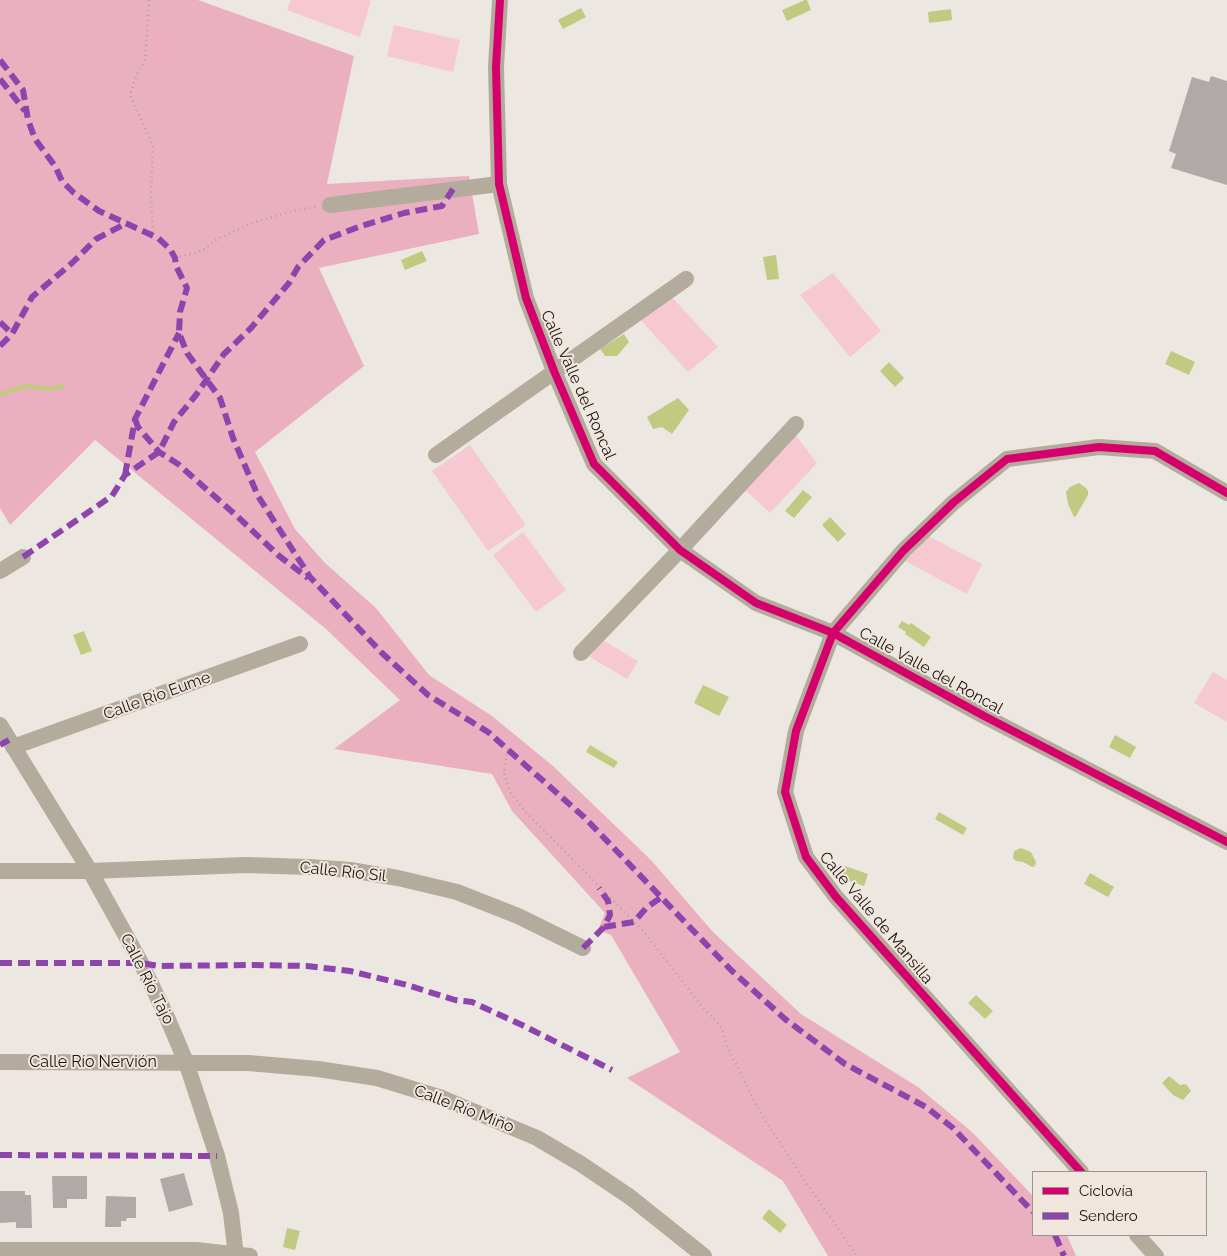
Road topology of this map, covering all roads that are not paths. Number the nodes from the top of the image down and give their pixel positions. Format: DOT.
graph roads {
  1 [pos="500,0"];
  2 [pos="499,184"];
  3 [pos="330,205"];
  4 [pos="686,279"];
  5 [pos="554,371"];
  6 [pos="796,424"];
  7 [pos="436,455"];
  8 [pos="1227,493"];
  9 [pos="680,550"];
  10 [pos="23,557"];
  11 [pos="0,571"];
  12 [pos="834,633"];
  13 [pos="300,644"];
  14 [pos="581,653"];
  15 [pos="0,725"];
  16 [pos="13,747"];
  17 [pos="1227,842"];
  18 [pos="0,871"];
  19 [pos="90,871"];
  20 [pos="583,948"];
  21 [pos="0,1062"];
  22 [pos="186,1062"];
  23 [pos="1080,1171"];
  24 [pos="1138,1236"];
  25 [pos="0,1250"];
  26 [pos="240,1255"];
  27 [pos="704,1256"];
  28 [pos="1156,1256"];
  1 -- 2 [label="street, Calle Valle del Roncal"];
  2 -- 3 [label="street"];
  2 -- 5 [label="street, Calle Valle del Roncal"];
  4 -- 5 [label="street, Calle Valle del Roncal"];
  5 -- 7 [label="street, Calle Valle del Roncal"];
  5 -- 9 [label="street, Calle Valle del Roncal"];
  6 -- 9 [label="street"];
  8 -- 12 [label="street, Calle Valle de Mansilla"];
  9 -- 12 [label="street, Calle Valle del Roncal"];
  9 -- 14 [label="street"];
  10 -- 11 [label="street"];
  12 -- 17 [label="street, Calle Valle del Roncal"];
  12 -- 23 [label="street, Calle Valle de Mansilla"];
  13 -- 16 [label="street, Calle Río Eume"];
  15 -- 16 [label="street, Calle Río Tajo"];
  16 -- 19 [label="street, Calle Río Tajo"];
  18 -- 19 [label="street, Calle Río Sil"];
  19 -- 20 [label="street, Calle Río Sil"];
  19 -- 22 [label="street, Calle Río Tajo"];
  21 -- 22 [label="street, Calle Río Nervión"];
  22 -- 26 [label="street, Calle Río Tajo"];
  22 -- 27 [label="street, Calle Río Miño"];
  24 -- 28 [label="street"];
  25 -- 26 [label="street"];
}
